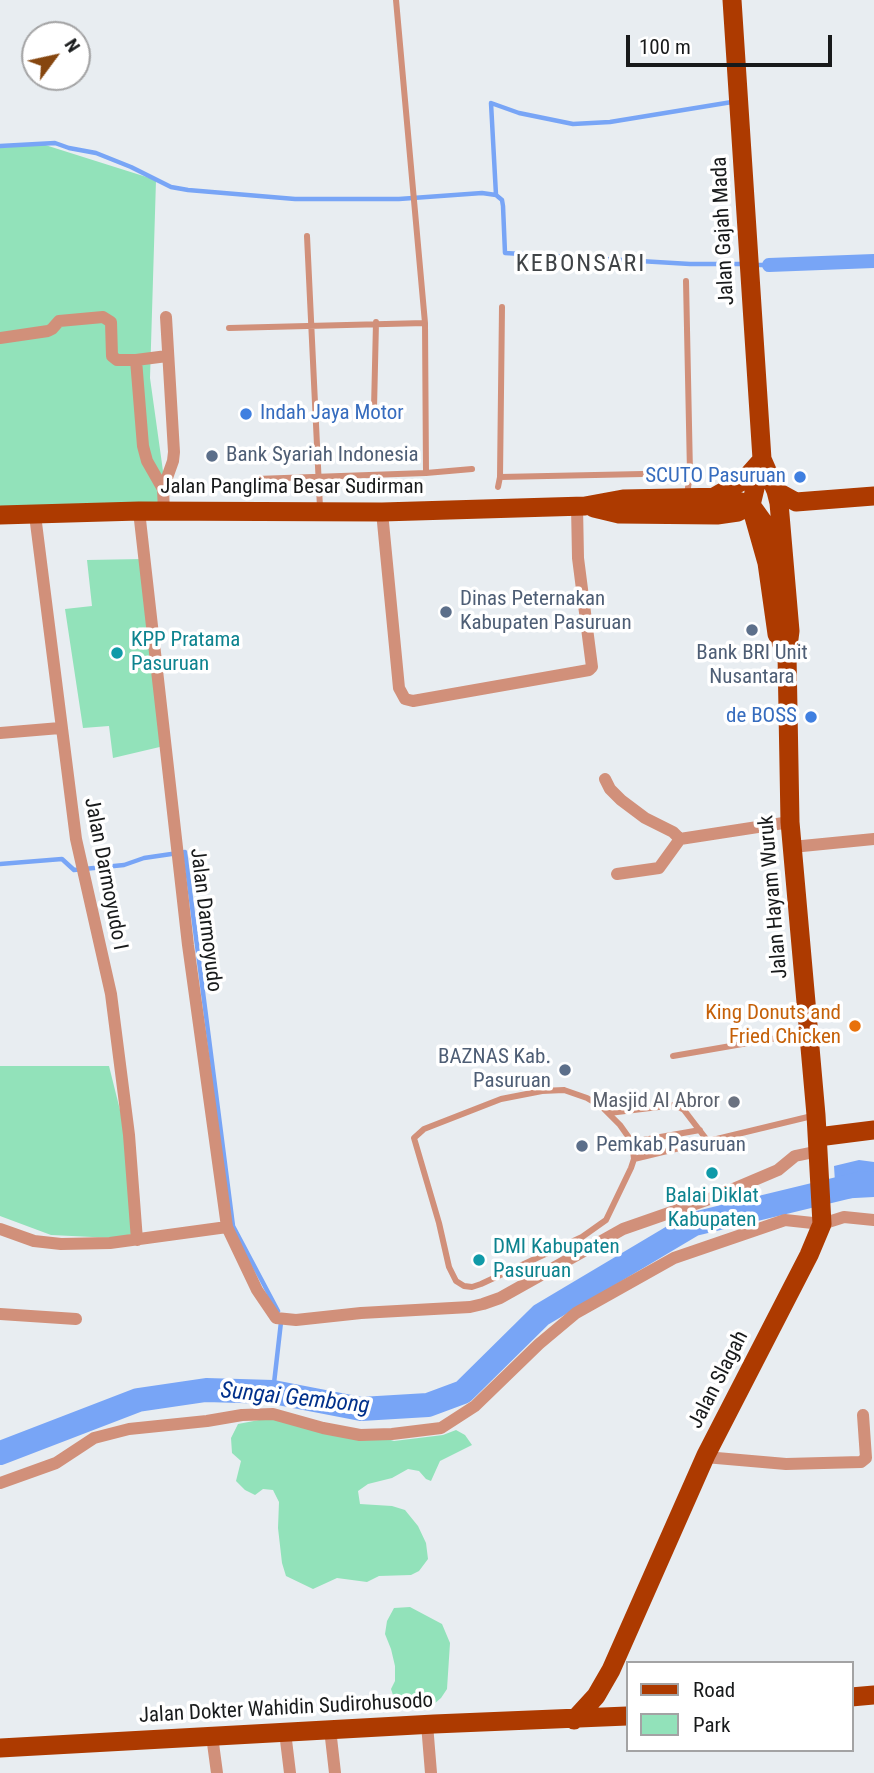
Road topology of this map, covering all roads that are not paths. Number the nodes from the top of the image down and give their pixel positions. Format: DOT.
graph roads {
  1 [pos="397,0"];
  2 [pos="732,0"];
  3 [pos="307,236"];
  4 [pos="686,281"];
  5 [pos="502,307"];
  6 [pos="166,317"];
  7 [pos="376,323"];
  8 [pos="425,323"];
  9 [pos="312,325"];
  10 [pos="229,328"];
  11 [pos="0,338"];
  12 [pos="167,356"];
  13 [pos="136,360"];
  14 [pos="374,409"];
  15 [pos="762,459"];
  16 [pos="472,469"];
  17 [pos="426,473"];
  18 [pos="690,473"];
  19 [pos="500,477"];
  20 [pos="256,478"];
  21 [pos="319,478"];
  22 [pos="498,487"];
  23 [pos="163,489"];
  24 [pos="874,495"];
  25 [pos="687,497"];
  26 [pos="581,506"];
  27 [pos="716,506"];
  28 [pos="139,511"];
  29 [pos="164,512"];
  30 [pos="382,512"];
  31 [pos="321,513"];
  32 [pos="769,513"];
  33 [pos="0,515"];
  34 [pos="35,515"];
  35 [pos="787,654"];
  36 [pos="61,728"];
  37 [pos="0,733"];
  38 [pos="605,779"];
  39 [pos="790,822"];
  40 [pos="680,839"];
  41 [pos="874,839"];
  42 [pos="792,847"];
  43 [pos="617,874"];
  44 [pos="808,1033"];
  45 [pos="673,1056"];
  46 [pos="609,1112"];
  47 [pos="816,1115"];
  48 [pos="699,1130"];
  49 [pos="874,1130"];
  50 [pos="707,1140"];
  51 [pos="632,1142"];
  52 [pos="818,1149"];
  53 [pos="634,1159"];
  54 [pos="874,1220"];
  55 [pos="822,1221"];
  56 [pos="227,1227"];
  57 [pos="0,1229"];
  58 [pos="137,1240"];
  59 [pos="0,1314"];
  60 [pos="76,1319"];
  61 [pos="863,1415"];
  62 [pos="705,1457"];
  63 [pos="0,1483"];
  64 [pos="625,1639"];
  65 [pos="627,1661"];
  66 [pos="874,1695"];
  67 [pos="853,1697"];
  68 [pos="626,1716"];
  69 [pos="575,1720"];
  70 [pos="427,1724"];
  71 [pos="330,1730"];
  72 [pos="285,1732"];
  73 [pos="212,1736"];
  74 [pos="0,1748"];
  75 [pos="217,1773"];
  76 [pos="290,1773"];
  77 [pos="335,1773"];
  78 [pos="431,1773"];
  1 -- 8 [label="lane"];
  2 -- 15 [label="main road, Jalan Gajah Mada"];
  3 -- 9 [label="lane"];
  4 -- 18 [label="lane"];
  5 -- 19 [label="lane"];
  6 -- 12 [label="street"];
  7 -- 8 [label="lane"];
  7 -- 9 [label="lane"];
  7 -- 14 [label="lane"];
  8 -- 17 [label="lane"];
  9 -- 10 [label="lane"];
  9 -- 21 [label="lane"];
  11 -- 13 [label="street"];
  12 -- 13 [label="street"];
  12 -- 23 [label="street"];
  13 -- 23 [label="street"];
  15 -- 27 [label="main road"];
  15 -- 32 [label="main road"];
  15 -- 32 [label="main road"];
  16 -- 17 [label="lane"];
  17 -- 21 [label="lane"];
  18 -- 19 [label="lane"];
  18 -- 25 [label="lane"];
  19 -- 22 [label="lane"];
  20 -- 21 [label="lane"];
  21 -- 31 [label="lane"];
  23 -- 29 [label="street"];
  24 -- 32 [label="main road, Jalan Panglima Besar Sudirman"];
  25 -- 26 [label="main road, Jalan Panglima Besar Sudirman"];
  25 -- 27 [label="main road, Jalan Panglima Besar Sudirman"];
  26 -- 27 [label="main road, Jalan Panglima Besar Sudirman"];
  26 -- 30 [label="main road, Jalan Panglima Besar Sudirman"];
  26 -- 30 [label="street"];
  27 -- 32 [label="main road, Jalan Panglima Besar Sudirman"];
  28 -- 29 [label="main road, Jalan Panglima Besar Sudirman"];
  28 -- 34 [label="main road, Jalan Panglima Besar Sudirman"];
  28 -- 56 [label="street, Jalan Darmoyudo"];
  29 -- 31 [label="main road, Jalan Panglima Besar Sudirman"];
  30 -- 31 [label="main road, Jalan Panglima Besar Sudirman"];
  32 -- 35 [label="main road, Jalan Hayam Wuruk"];
  32 -- 35 [label="main road, Jalan Hayam Wuruk"];
  33 -- 34 [label="main road, Jalan Panglima Besar Sudirman"];
  34 -- 36 [label="street, Jalan Darmoyudo I"];
  35 -- 39 [label="main road, Jalan Hayam Wuruk"];
  36 -- 37 [label="street"];
  36 -- 58 [label="street, Jalan Darmoyudo I"];
  38 -- 40 [label="street"];
  39 -- 40 [label="street"];
  39 -- 42 [label="main road, Jalan Hayam Wuruk"];
  40 -- 43 [label="street"];
  41 -- 42 [label="street"];
  42 -- 44 [label="main road, Jalan Hayam Wuruk"];
  44 -- 45 [label="lane"];
  44 -- 47 [label="main road, Jalan Hayam Wuruk"];
  46 -- 48 [label="lane"];
  46 -- 51 [label="lane"];
  46 -- 53 [label="lane"];
  47 -- 50 [label="lane"];
  47 -- 52 [label="main road, Jalan Hayam Wuruk"];
  48 -- 50 [label="lane"];
  48 -- 51 [label="lane"];
  49 -- 52 [label="main road"];
  50 -- 53 [label="lane"];
  51 -- 53 [label="lane"];
  52 -- 55 [label="main road, Jalan Slagah"];
  52 -- 56 [label="street, Jalan Darmoyudo"];
  54 -- 55 [label="street"];
  55 -- 62 [label="main road, Jalan Slagah"];
  55 -- 63 [label="street"];
  56 -- 58 [label="street"];
  57 -- 58 [label="street"];
  59 -- 60 [label="street"];
  61 -- 62 [label="street"];
  62 -- 64 [label="main road, Jalan Slagah"];
  64 -- 65 [label="main road"];
  64 -- 69 [label="main road, Jalan Slagah"];
  66 -- 67 [label="main road"];
  68 -- 69 [label="main road, Jalan Dokter Wahidin Sudirohusodo"];
  69 -- 70 [label="main road, Jalan Dokter Wahidin Sudirohusodo"];
  70 -- 71 [label="main road, Jalan Dokter Wahidin Sudirohusodo"];
  70 -- 78 [label="street"];
  71 -- 72 [label="main road, Jalan Dokter Wahidin Sudirohusodo"];
  71 -- 77 [label="street"];
  72 -- 73 [label="main road, Jalan Dokter Wahidin Sudirohusodo"];
  72 -- 76 [label="street"];
  73 -- 74 [label="main road, Jalan Dokter Wahidin Sudirohusodo"];
  73 -- 75 [label="street"];
}
